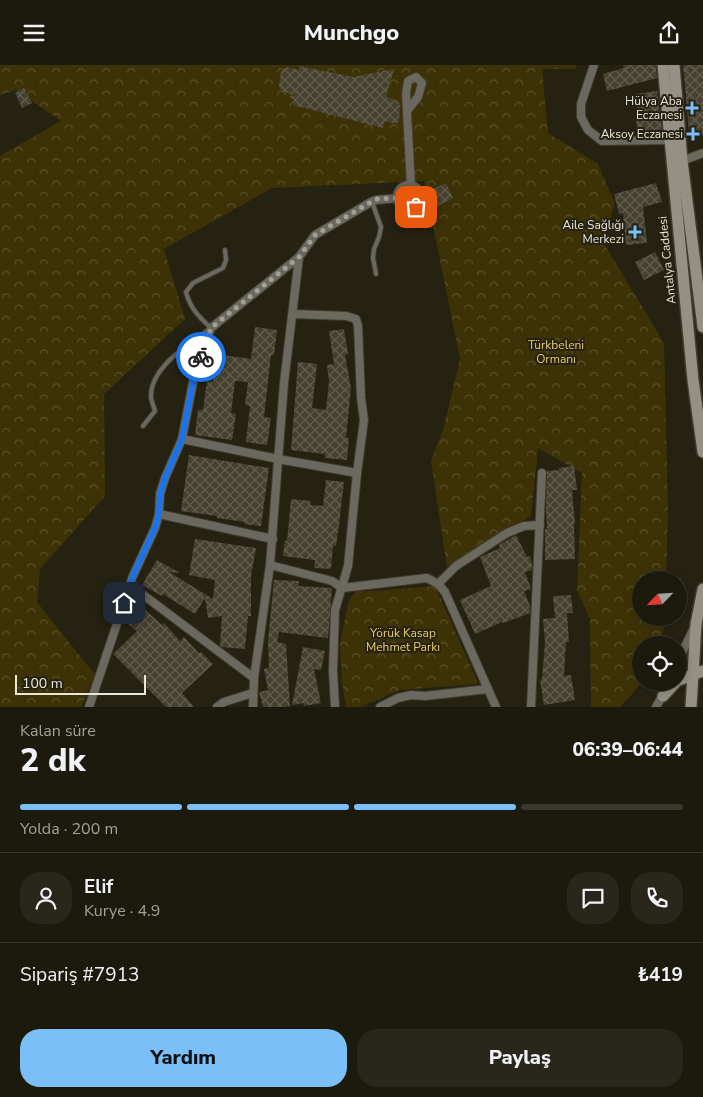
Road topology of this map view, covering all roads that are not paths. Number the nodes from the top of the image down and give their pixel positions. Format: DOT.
graph roads {
  1 [pos="594,65"];
  2 [pos="663,65"];
  3 [pos="674,65"];
  4 [pos="408,110"];
  5 [pos="669,141"];
  6 [pos="703,153"];
  7 [pos="682,161"];
  8 [pos="411,185"];
  9 [pos="398,198"];
  10 [pos="371,202"];
  11 [pos="225,250"];
  12 [pos="299,257"];
  13 [pos="376,274"];
  14 [pos="292,314"];
  15 [pos="703,321"];
  16 [pos="211,328"];
  17 [pos="143,426"];
  18 [pos="182,439"];
  19 [pos="703,452"];
  20 [pos="278,459"];
  21 [pos="357,473"];
  22 [pos="542,473"];
  23 [pos="159,514"];
  24 [pos="540,525"];
  25 [pos="273,539"];
  26 [pos="270,565"];
  27 [pos="438,584"];
  28 [pos="130,585"];
  29 [pos="342,587"];
  30 [pos="703,589"];
  31 [pos="700,622"];
  32 [pos="687,645"];
  33 [pos="698,674"];
  34 [pos="254,678"];
  35 [pos="488,689"];
  36 [pos="665,691"];
  37 [pos="667,691"];
  38 [pos="253,693"];
  39 [pos="662,696"];
  40 [pos="89,707"];
  41 [pos="216,707"];
  42 [pos="253,707"];
  43 [pos="335,707"];
  44 [pos="380,707"];
  45 [pos="496,707"];
  46 [pos="531,707"];
  47 [pos="656,707"];
  48 [pos="691,707"];
  1 -- 5 [label="street"];
  2 -- 5 [label="main road, Antalya Caddesi"];
  3 -- 7 [label="main road"];
  4 -- 8 [label="street"];
  5 -- 19 [label="main road, Antalya Caddesi"];
  6 -- 7 [label="street"];
  7 -- 15 [label="main road"];
  8 -- 9 [label="street"];
  8 -- 9 [label="street"];
  9 -- 10 [label="street"];
  10 -- 12 [label="street"];
  10 -- 13 [label="lane"];
  11 -- 16 [label="lane"];
  12 -- 14 [label="street"];
  12 -- 16 [label="street"];
  14 -- 20 [label="street"];
  14 -- 21 [label="street"];
  16 -- 17 [label="lane"];
  16 -- 18 [label="street"];
  18 -- 20 [label="street"];
  18 -- 23 [label="street"];
  20 -- 21 [label="street"];
  20 -- 25 [label="street"];
  21 -- 29 [label="street"];
  22 -- 24 [label="street"];
  23 -- 25 [label="street"];
  23 -- 28 [label="street"];
  24 -- 27 [label="street"];
  24 -- 46 [label="street"];
  25 -- 26 [label="street"];
  26 -- 29 [label="street"];
  26 -- 34 [label="street"];
  27 -- 29 [label="street"];
  27 -- 35 [label="street"];
  28 -- 34 [label="street"];
  28 -- 40 [label="street"];
  29 -- 43 [label="street"];
  30 -- 31 [label="main road"];
  31 -- 32 [label="street"];
  31 -- 33 [label="main road"];
  33 -- 48 [label="main road"];
  34 -- 38 [label="street"];
  35 -- 44 [label="street"];
  35 -- 45 [label="street"];
  36 -- 39 [label="street"];
  37 -- 39 [label="main road"];
  38 -- 41 [label="street"];
  38 -- 42 [label="street"];
  39 -- 47 [label="street"];
}
